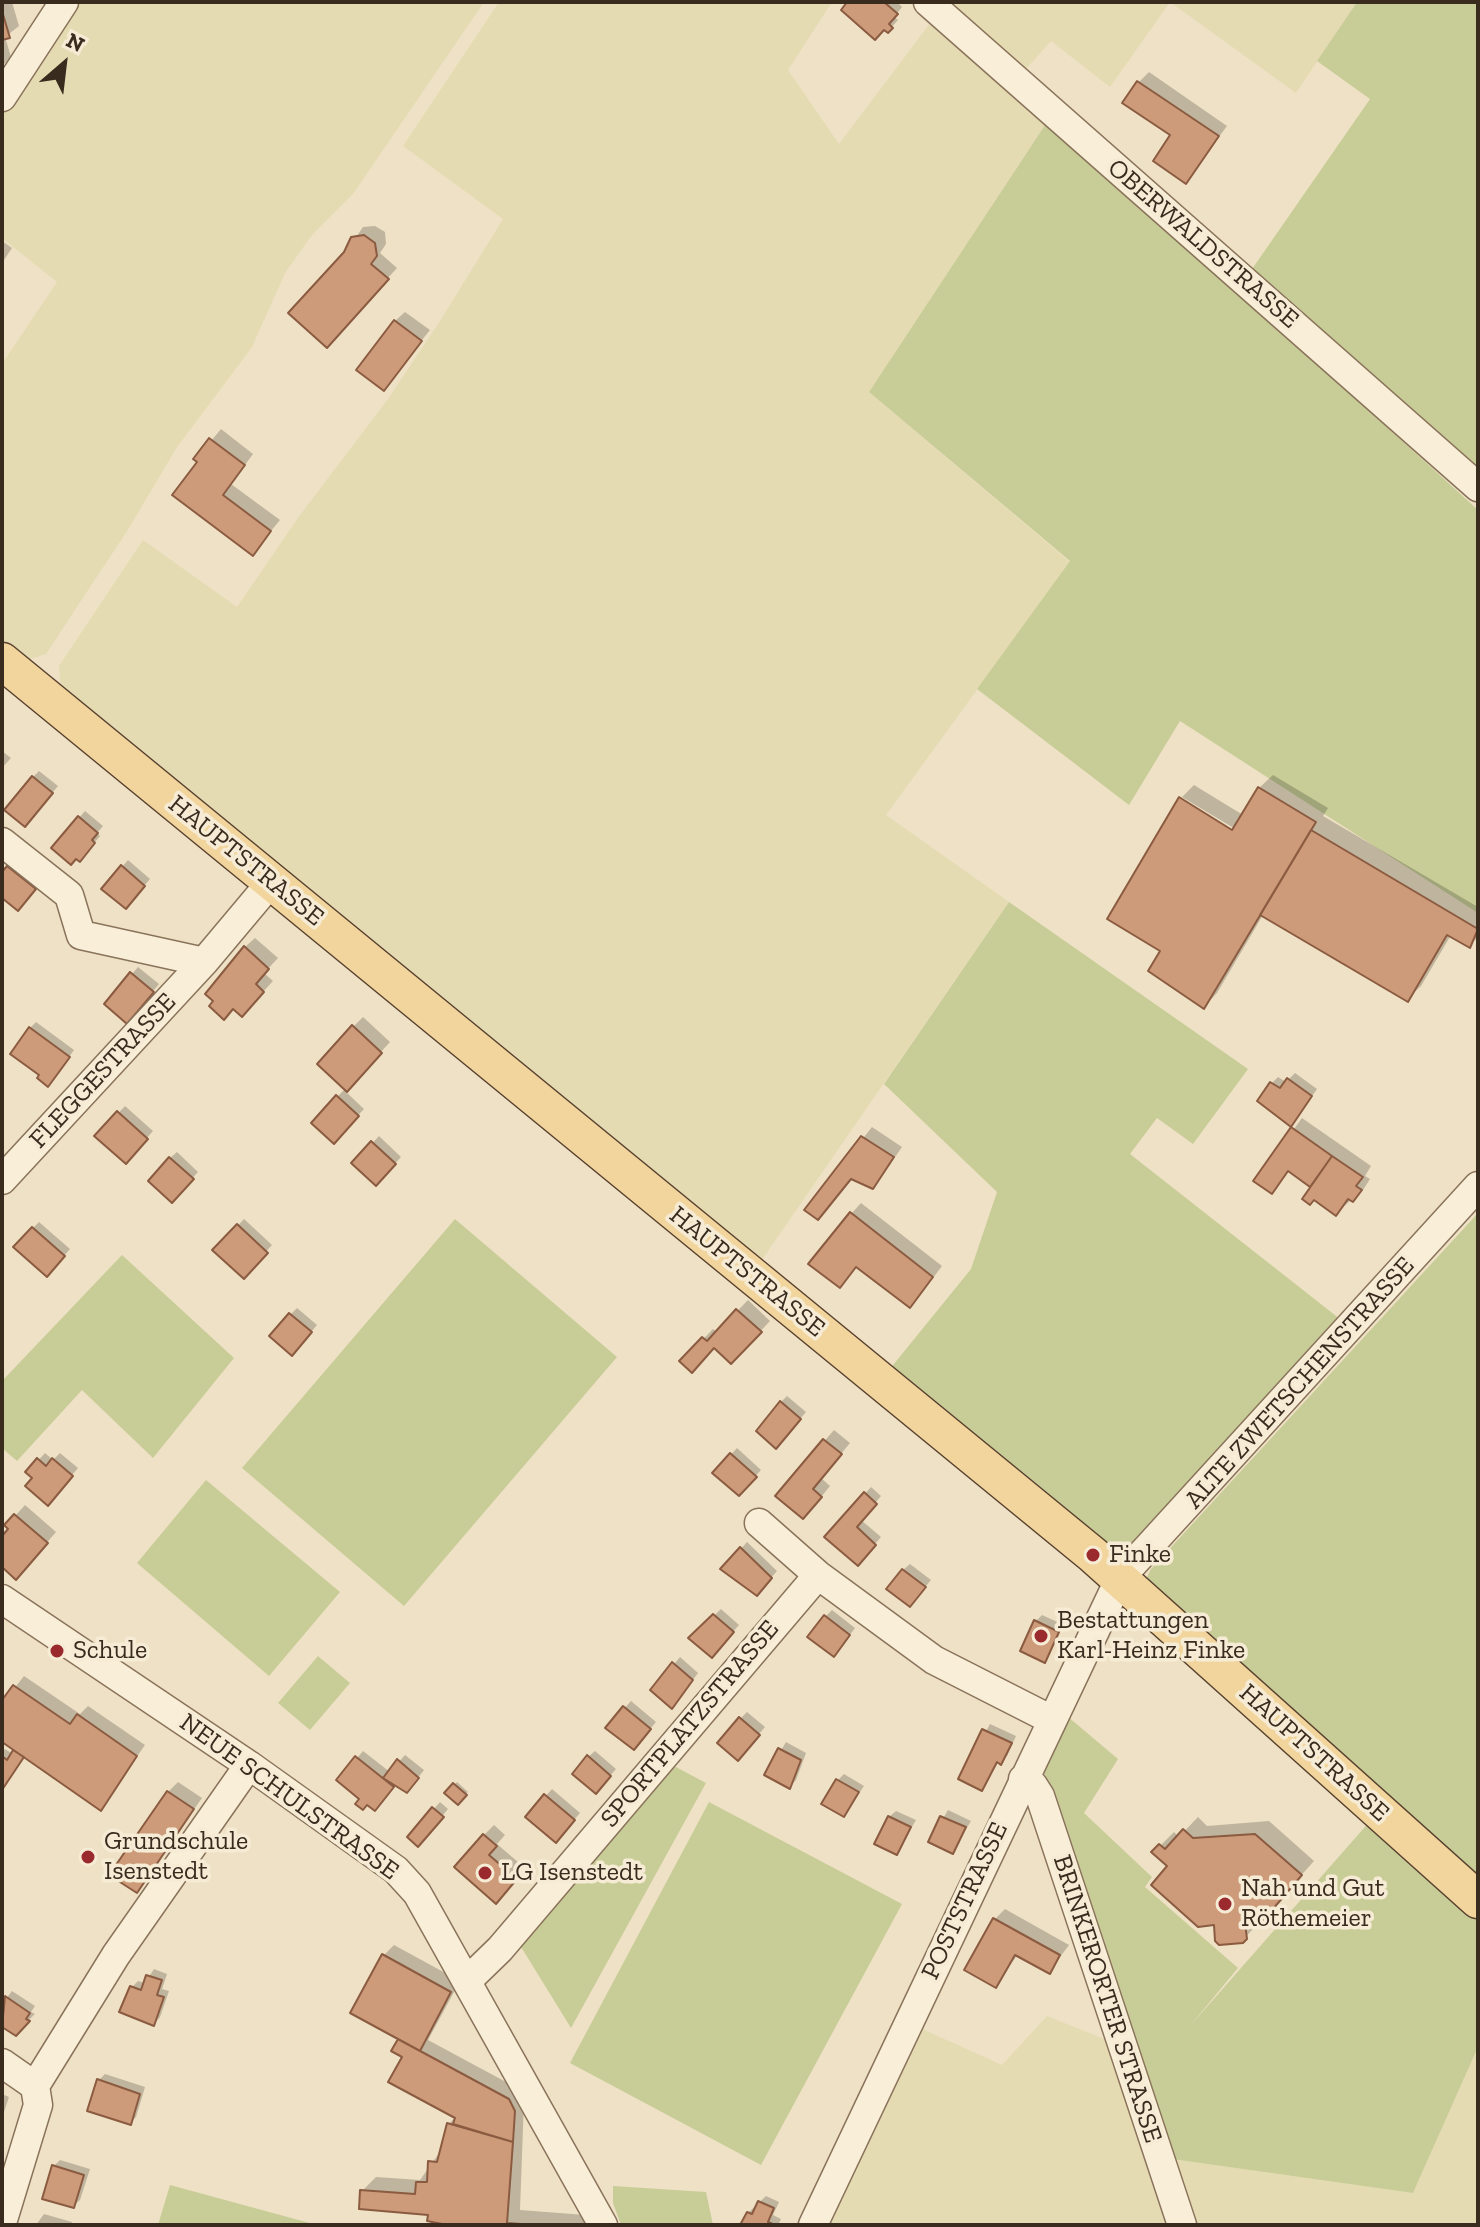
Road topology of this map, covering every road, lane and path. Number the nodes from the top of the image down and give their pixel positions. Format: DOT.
graph roads {
  1 [pos="64,2"];
  2 [pos="928,2"];
  3 [pos="2,97"];
  4 [pos="1478,487"];
  5 [pos="2,661"];
  6 [pos="2,842"];
  7 [pos="272,881"];
  8 [pos="204,962"];
  9 [pos="2,1180"];
  10 [pos="1478,1186"];
  11 [pos="759,1523"];
  12 [pos="818,1575"];
  13 [pos="1120,1578"];
  14 [pos="2,1599"];
  15 [pos="1050,1719"];
  16 [pos="249,1765"];
  17 [pos="1023,1779"];
  18 [pos="1478,1900"];
  19 [pos="467,1981"];
  20 [pos="2,2063"];
  21 [pos="35,2086"];
  22 [pos="2,2223"];
  23 [pos="603,2225"];
  24 [pos="813,2225"];
  25 [pos="1182,2225"];
  1 -- 3 [label="street"];
  2 -- 4 [label="street, OBERWALDSTRASSE"];
  5 -- 7 [label="main road, HAUPTSTRASSE"];
  6 -- 8 [label="street, FLEGGESTRASSE"];
  7 -- 8 [label="street, FLEGGESTRASSE"];
  7 -- 13 [label="main road, HAUPTSTRASSE"];
  8 -- 9 [label="street, FLEGGESTRASSE"];
  10 -- 13 [label="street, ALTE ZWETSCHENSTRASSE"];
  11 -- 12 [label="street"];
  12 -- 15 [label="street"];
  12 -- 19 [label="street, SPORTPLATZSTRASSE"];
  13 -- 15 [label="street, POSTSTRASSE"];
  13 -- 18 [label="main road, HAUPTSTRASSE"];
  14 -- 16 [label="street, NEUE SCHULSTRASSE"];
  15 -- 17 [label="street, POSTSTRASSE"];
  16 -- 19 [label="street, NEUE SCHULSTRASSE"];
  16 -- 21 [label="street"];
  17 -- 24 [label="street, POSTSTRASSE"];
  17 -- 25 [label="street, BRINKERORTER STRASSE"];
  19 -- 23 [label="street, NEUE SCHULSTRASSE"];
  20 -- 21 [label="street"];
  21 -- 22 [label="street"];
}
